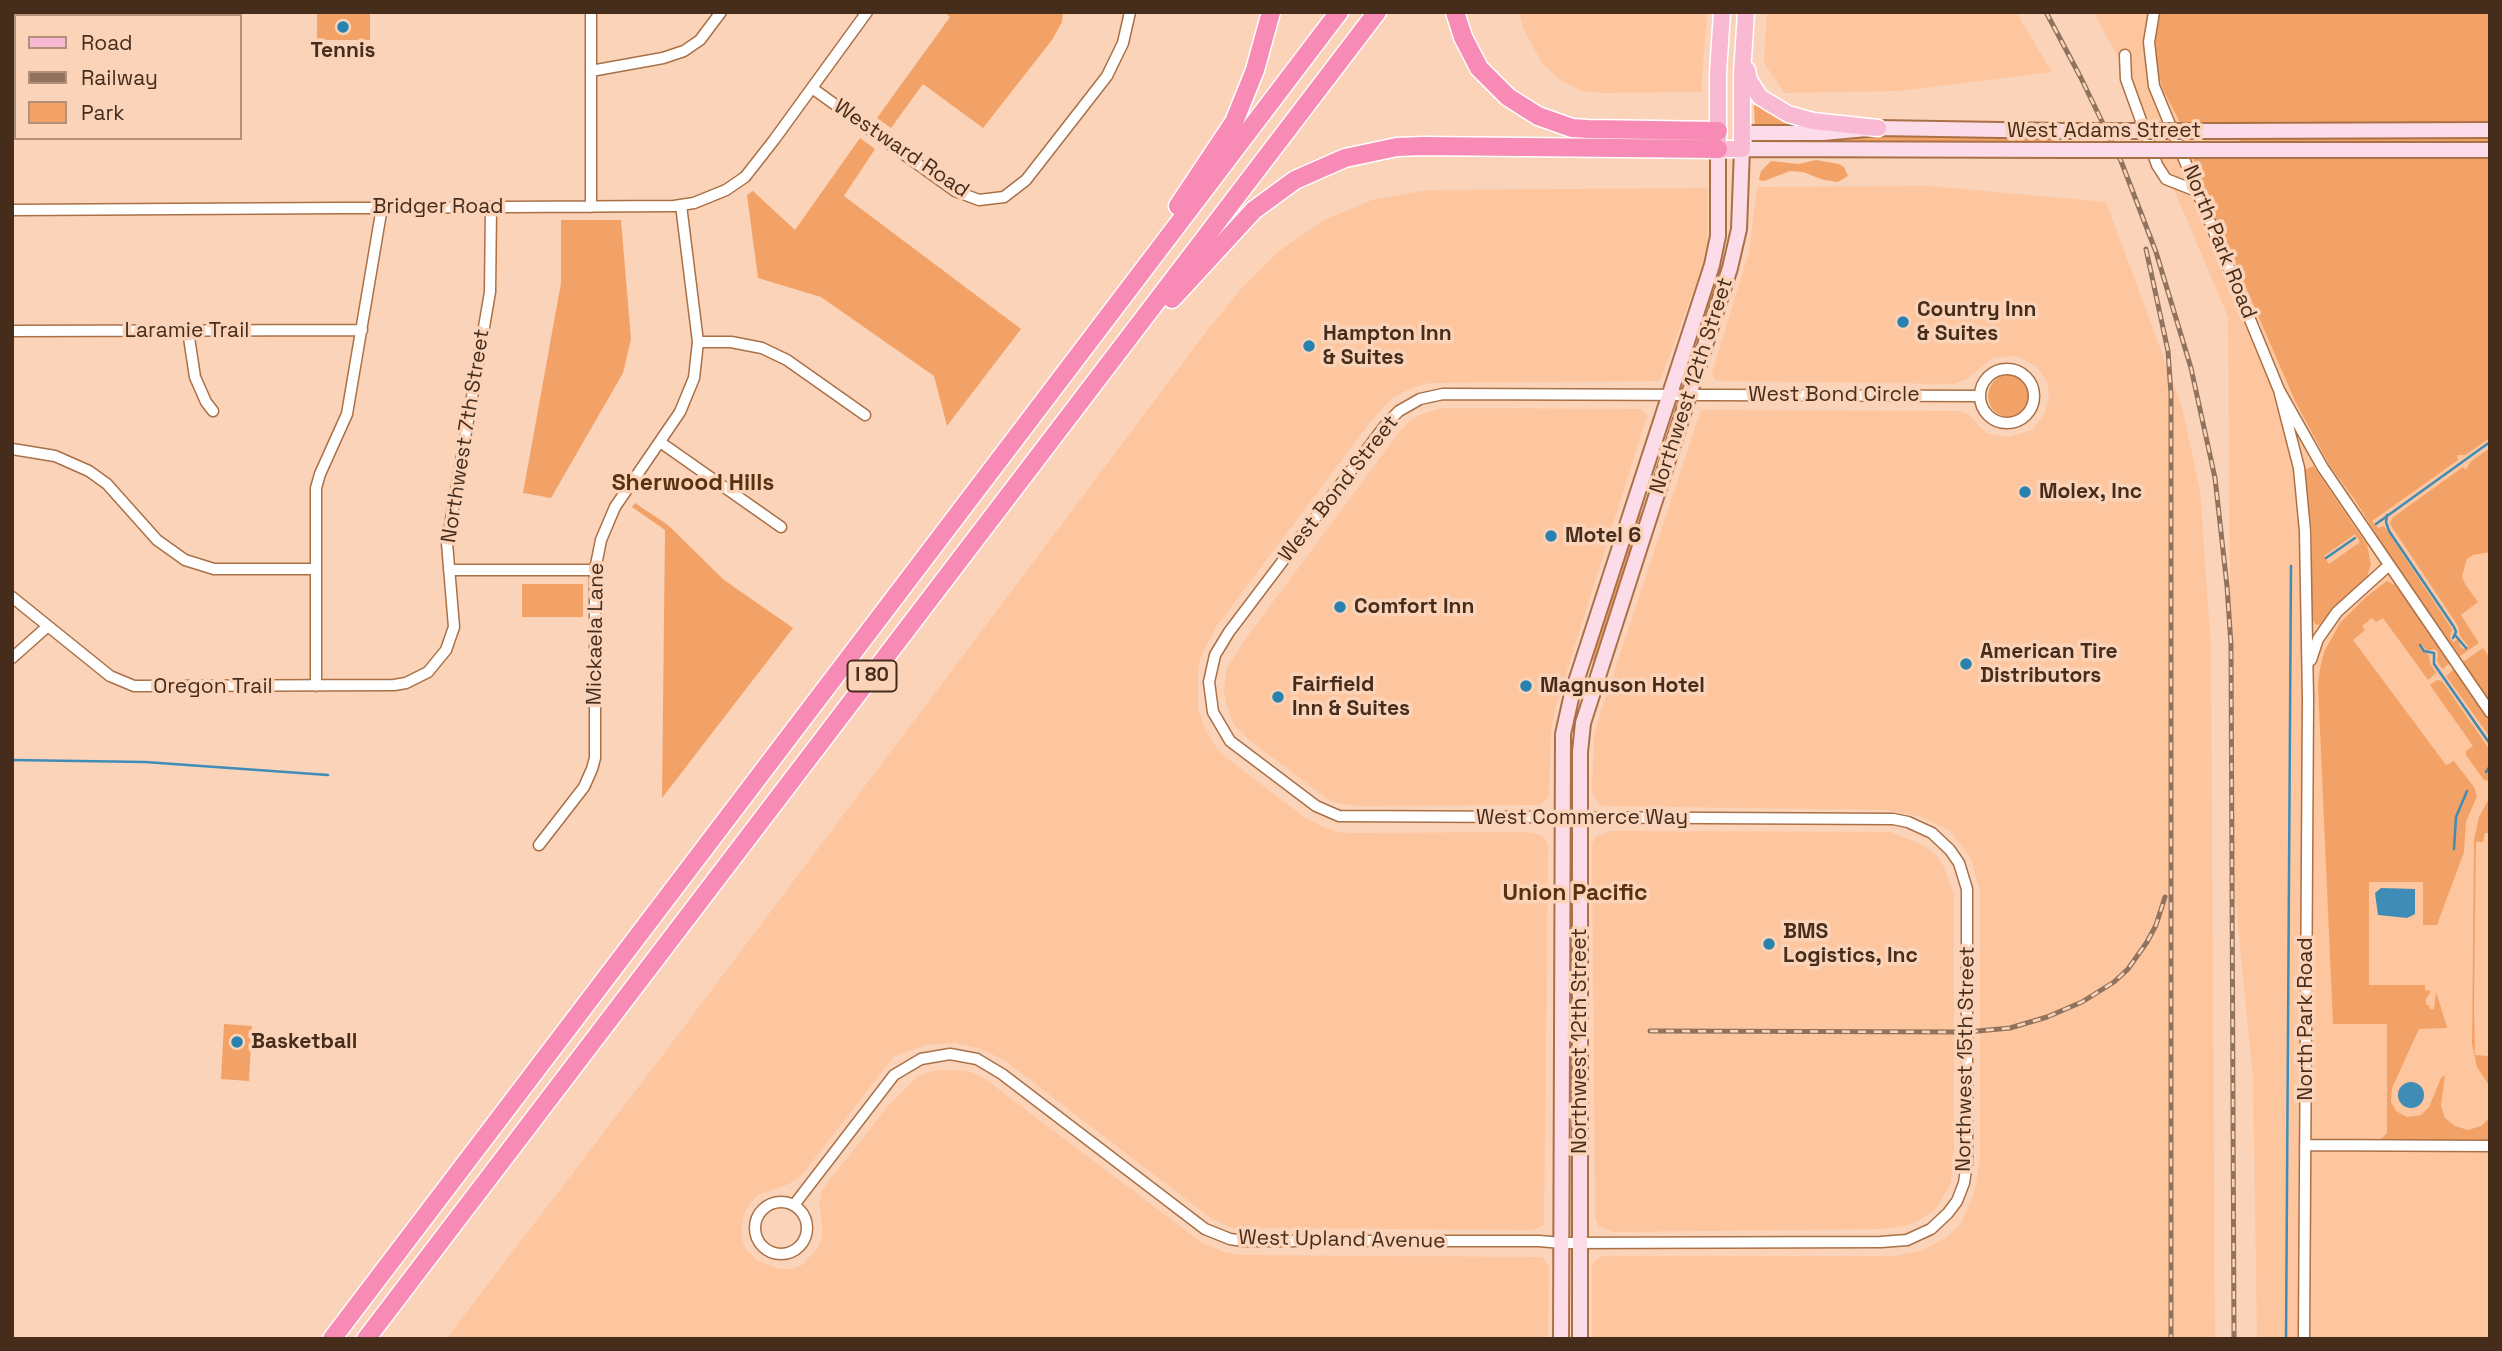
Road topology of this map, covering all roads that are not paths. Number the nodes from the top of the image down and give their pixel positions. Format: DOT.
graph roads {
  1 [pos="592,12"];
  2 [pos="721,12"];
  3 [pos="867,12"];
  4 [pos="1130,12"];
  5 [pos="1271,12"];
  6 [pos="1339,12"];
  7 [pos="1377,12"];
  8 [pos="1455,12"];
  9 [pos="1722,12"];
  10 [pos="1746,12"];
  11 [pos="2154,12"];
  12 [pos="1743,50"];
  13 [pos="2125,55"];
  14 [pos="591,71"];
  15 [pos="812,88"];
  16 [pos="1878,128"];
  17 [pos="2490,130"];
  18 [pos="1718,140"];
  19 [pos="1742,141"];
  20 [pos="2490,150"];
  21 [pos="2199,192"];
  22 [pos="681,205"];
  23 [pos="382,207"];
  24 [pos="491,207"];
  25 [pos="591,207"];
  26 [pos="12,210"];
  27 [pos="362,330"];
  28 [pos="12,331"];
  29 [pos="188,331"];
  30 [pos="698,342"];
  31 [pos="1059,383"];
  32 [pos="2278,390"];
  33 [pos="1669,395"];
  34 [pos="1689,395"];
  35 [pos="1980,396"];
  36 [pos="1083,398"];
  37 [pos="213,411"];
  38 [pos="865,415"];
  39 [pos="660,442"];
  40 [pos="12,449"];
  41 [pos="781,527"];
  42 [pos="2388,566"];
  43 [pos="316,569"];
  44 [pos="449,570"];
  45 [pos="595,570"];
  46 [pos="12,597"];
  47 [pos="48,625"];
  48 [pos="12,657"];
  49 [pos="438,663"];
  50 [pos="316,686"];
  51 [pos="2308,699"];
  52 [pos="1213,712"];
  53 [pos="2490,712"];
  54 [pos="1562,818"];
  55 [pos="1580,818"];
  56 [pos="539,845"];
  57 [pos="1964,878"];
  58 [pos="2305,1145"];
  59 [pos="2490,1146"];
  60 [pos="794,1205"];
  61 [pos="1931,1229"];
  62 [pos="1580,1243"];
  63 [pos="1562,1244"];
  64 [pos="332,1339"];
  65 [pos="366,1339"];
  66 [pos="1561,1339"];
  67 [pos="1580,1339"];
  68 [pos="2304,1339"];
  1 -- 14 [label="street"];
  2 -- 14 [label="street"];
  3 -- 15 [label="street, Bridger Road"];
  4 -- 15 [label="street, Westward Road"];
  5 -- 31 [label="highway"];
  6 -- 31 [label="highway, I 80"];
  7 -- 36 [label="highway, I 80"];
  8 -- 18 [label="highway"];
  9 -- 18 [label="main road, Northwest 12th Street"];
  10 -- 12 [label="main road, Northwest 12th Street"];
  11 -- 21 [label="street, North Park Road"];
  12 -- 16 [label="main road"];
  12 -- 19 [label="main road, Northwest 12th Street"];
  13 -- 21 [label="street"];
  14 -- 25 [label="street"];
  15 -- 22 [label="street, Bridger Road"];
  16 -- 17 [label="main road, West Adams Street, bridge"];
  16 -- 19 [label="main road, West Adams Street"];
  18 -- 19 [label="main road, West Adams Street"];
  18 -- 33 [label="main road, Northwest 12th Street"];
  18 -- 36 [label="highway"];
  19 -- 20 [label="main road, West Adams Street, bridge"];
  19 -- 34 [label="main road, Northwest 12th Street"];
  21 -- 32 [label="street, North Park Road"];
  22 -- 25 [label="street, Bridger Road"];
  22 -- 30 [label="street, Mickaela Lane"];
  23 -- 24 [label="street, Bridger Road"];
  23 -- 26 [label="street, Bridger Road"];
  23 -- 27 [label="street"];
  24 -- 25 [label="street, Bridger Road"];
  24 -- 44 [label="street, Northwest 7th Street"];
  27 -- 29 [label="street, Laramie Trail"];
  27 -- 43 [label="street"];
  28 -- 29 [label="street, Laramie Trail"];
  29 -- 37 [label="street"];
  30 -- 38 [label="street"];
  30 -- 39 [label="street, Mickaela Lane"];
  31 -- 64 [label="highway, I 80"];
  32 -- 42 [label="street, North Park Road"];
  32 -- 51 [label="street, North Park Road"];
  33 -- 34 [label="street, West Bond Street"];
  33 -- 52 [label="street, West Bond Street"];
  33 -- 54 [label="main road, Northwest 12th Street"];
  34 -- 35 [label="street, West Bond Circle"];
  34 -- 55 [label="main road, Northwest 12th Street"];
  35 -- 35 [label="street"];
  36 -- 65 [label="highway, I 80"];
  39 -- 41 [label="street"];
  39 -- 45 [label="street, Mickaela Lane"];
  40 -- 43 [label="street"];
  42 -- 51 [label="street, North Park Road"];
  42 -- 53 [label="street"];
  43 -- 50 [label="street"];
  44 -- 45 [label="street"];
  44 -- 49 [label="street, Northwest 7th Street"];
  45 -- 56 [label="street, Mickaela Lane"];
  46 -- 47 [label="street, Oregon Trail"];
  47 -- 48 [label="street"];
  47 -- 50 [label="street, Oregon Trail"];
  49 -- 50 [label="street, Oregon Trail"];
  51 -- 58 [label="street, North Park Road"];
  52 -- 54 [label="street, West Commerce Way"];
  54 -- 55 [label="street, West Commerce Way"];
  54 -- 63 [label="main road, Northwest 12th Street"];
  55 -- 57 [label="street, West Commerce Way"];
  55 -- 62 [label="main road, Northwest 12th Street"];
  57 -- 61 [label="street, Northwest 15th Street"];
  58 -- 59 [label="street"];
  58 -- 68 [label="street, North Park Road"];
  60 -- 60 [label="street"];
  60 -- 63 [label="street, West Upland Avenue"];
  61 -- 62 [label="street, West Upland Avenue"];
  62 -- 63 [label="street, West Upland Avenue"];
  62 -- 67 [label="main road, Northwest 12th Street"];
  63 -- 66 [label="main road, Northwest 12th Street"];
}
